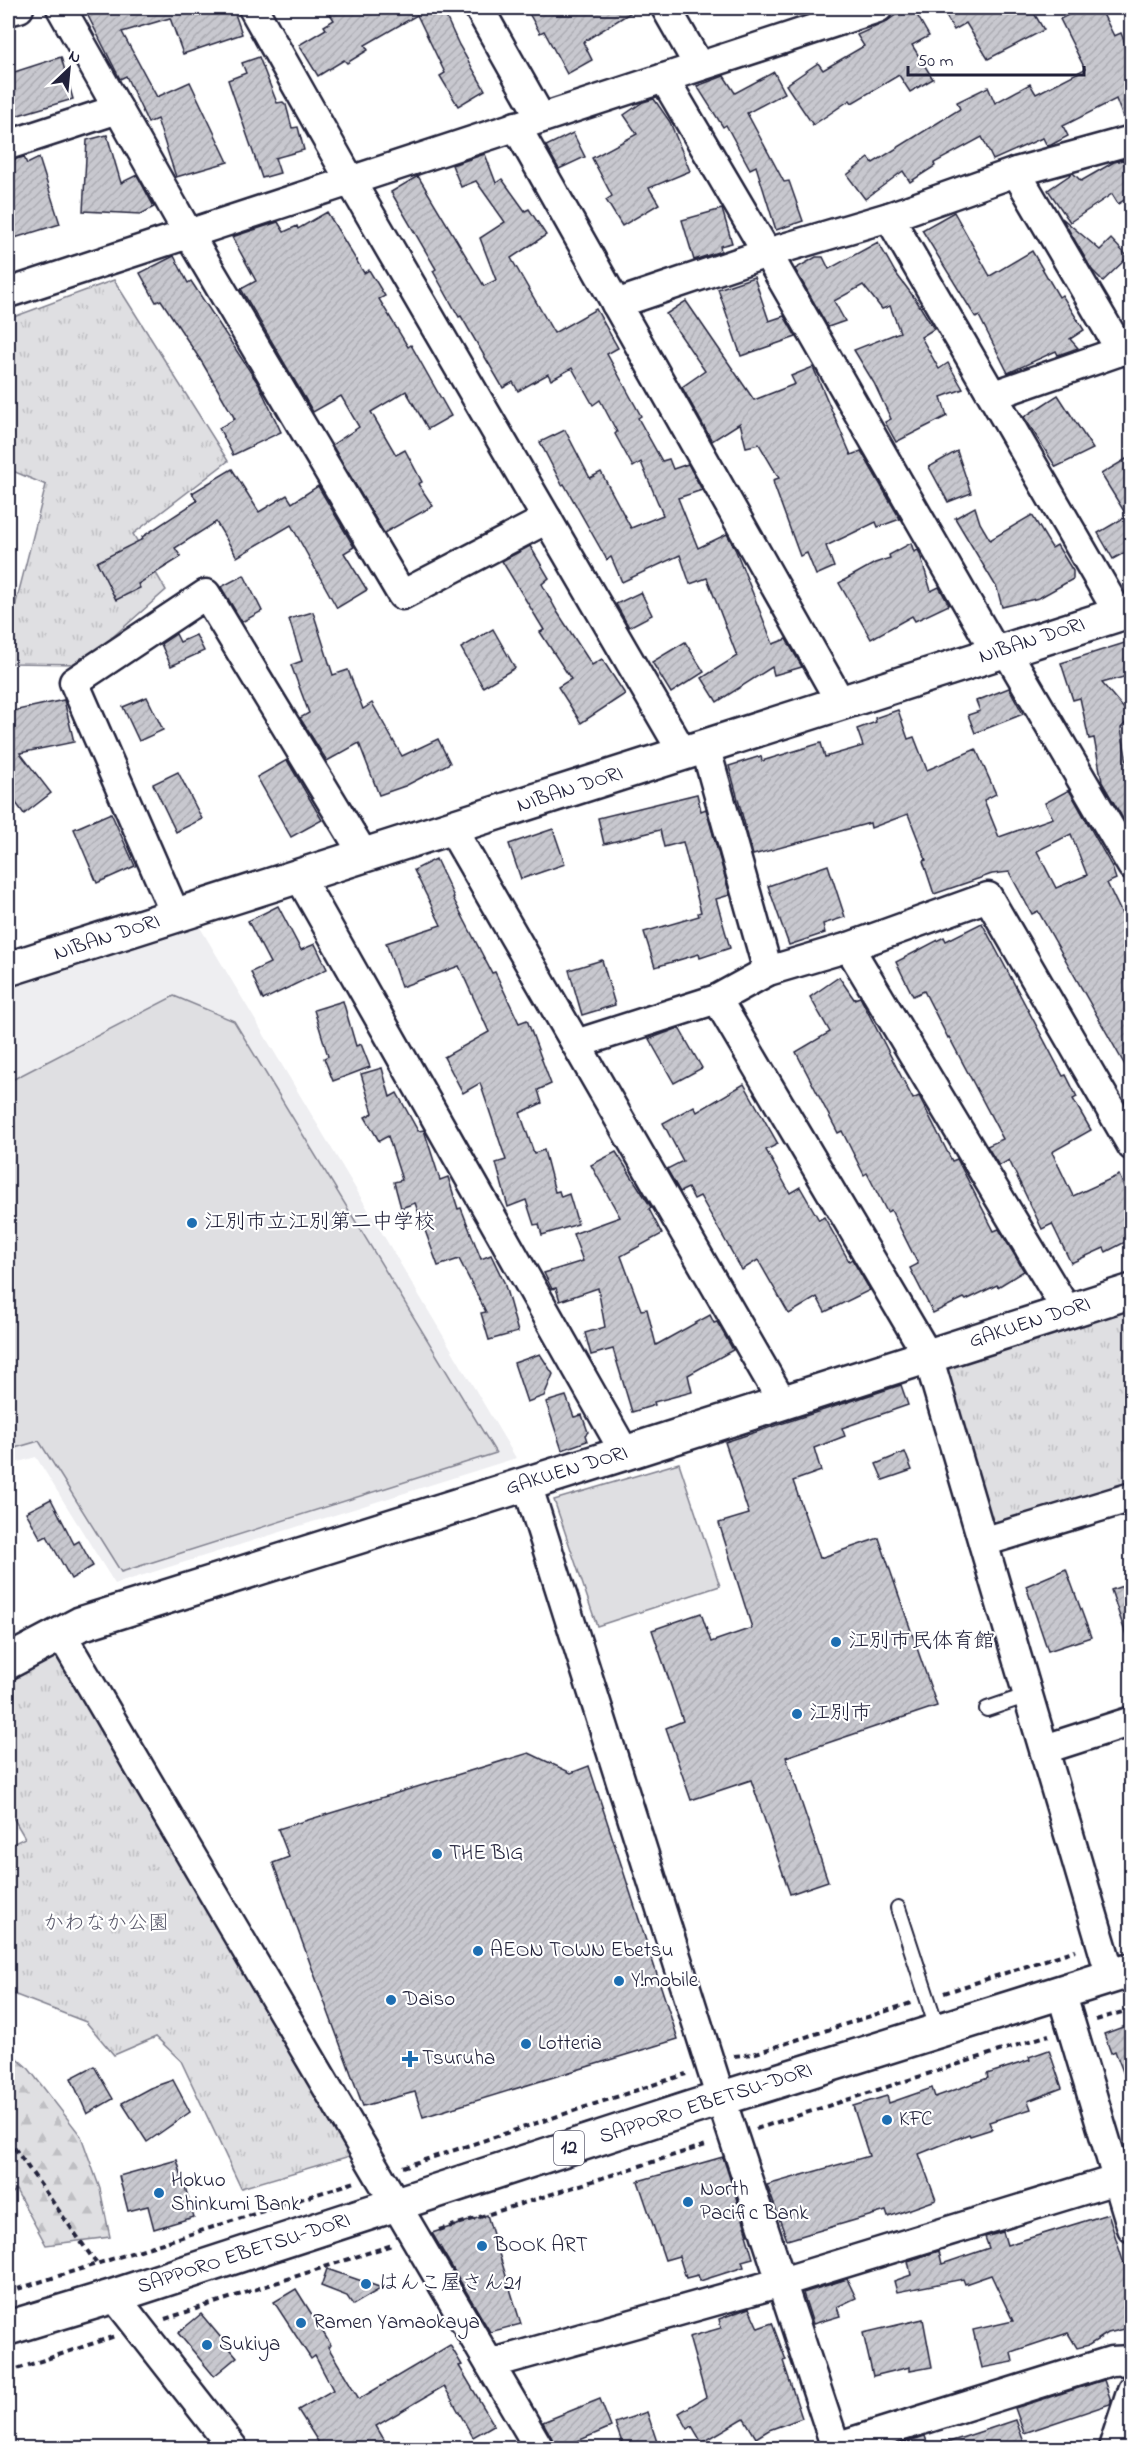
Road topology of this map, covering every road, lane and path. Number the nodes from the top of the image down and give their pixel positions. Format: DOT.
graph roads {
  1 [pos="19,8"];
  2 [pos="61,8"];
  3 [pos="253,8"];
  4 [pos="479,8"];
  5 [pos="666,8"];
  6 [pos="878,8"];
  7 [pos="8,11"];
  8 [pos="699,66"];
  9 [pos="664,78"];
  10 [pos="118,109"];
  11 [pos="528,122"];
  12 [pos="1131,140"];
  13 [pos="8,146"];
  14 [pos="1016,172"];
  15 [pos="350,180"];
  16 [pos="889,217"];
  17 [pos="188,234"];
  18 [pos="767,253"];
  19 [pos="8,293"];
  20 [pos="616,304"];
  21 [pos="1126,349"];
  22 [pos="994,395"];
  23 [pos="547,519"];
  24 [pos="1125,612"];
  25 [pos="1001,651"];
  26 [pos="841,703"];
  27 [pos="694,750"];
  28 [pos="451,828"];
  29 [pos="364,855"];
  30 [pos="1130,860"];
  31 [pos="299,876"];
  32 [pos="176,915"];
  33 [pos="849,947"];
  34 [pos="8,969"];
  35 [pos="768,971"];
  36 [pos="717,999"];
  37 [pos="576,1044"];
  38 [pos="1131,1146"];
  39 [pos="1131,1291"];
  40 [pos="1067,1311"];
  41 [pos="928,1356"];
  42 [pos="783,1403"];
  43 [pos="625,1453"];
  44 [pos="527,1484"];
  45 [pos="1131,1497"];
  46 [pos="983,1542"];
  47 [pos="61,1634"];
  48 [pos="8,1662"];
  49 [pos="1028,1695"];
  50 [pos="987,1709"];
  51 [pos="1131,1721"];
  52 [pos="1045,1749"];
  53 [pos="898,1908"];
  54 [pos="1100,1943"];
  55 [pos="1121,1973"];
  56 [pos="1061,1992"];
  57 [pos="927,1998"];
  58 [pos="1131,2009"];
  59 [pos="1071,2028"];
  60 [pos="938,2031"];
  61 [pos="710,2061"];
  62 [pos="721,2099"];
  63 [pos="733,2136"];
  64 [pos="8,2139"];
  65 [pos="380,2174"];
  66 [pos="1124,2177"];
  67 [pos="397,2205"];
  68 [pos="1131,2228"];
  69 [pos="417,2237"];
  70 [pos="96,2263"];
  71 [pos="782,2282"];
  72 [pos="8,2292"];
  73 [pos="114,2296"];
  74 [pos="8,2328"];
  75 [pos="138,2328"];
  76 [pos="1131,2360"];
  77 [pos="14,2363"];
  78 [pos="490,2364"];
  79 [pos="8,2365"];
  80 [pos="8,2372"];
  81 [pos="1131,2390"];
  82 [pos="526,2443"];
  83 [pos="233,2448"];
  84 [pos="835,2448"];
  85 [pos="1113,2448"];
  1 -- 7 [label="street"];
  2 -- 10 [label="street"];
  3 -- 15 [label="street"];
  4 -- 11 [label="street"];
  5 -- 8 [label="street"];
  6 -- 8 [label="street"];
  8 -- 9 [label="street"];
  9 -- 11 [label="street"];
  9 -- 18 [label="street"];
  10 -- 13 [label="street"];
  10 -- 17 [label="street"];
  11 -- 15 [label="street"];
  11 -- 20 [label="street"];
  12 -- 14 [label="street"];
  14 -- 16 [label="street"];
  14 -- 21 [label="street"];
  15 -- 17 [label="street"];
  15 -- 23 [label="street"];
  16 -- 18 [label="street"];
  16 -- 22 [label="street"];
  17 -- 19 [label="street"];
  17 -- 23 [label="street"];
  18 -- 20 [label="street"];
  18 -- 25 [label="street"];
  20 -- 26 [label="street"];
  21 -- 22 [label="street"];
  22 -- 24 [label="street"];
  23 -- 27 [label="street"];
  24 -- 25 [label="main road, NIBAN DORI"];
  25 -- 26 [label="main road, NIBAN DORI"];
  25 -- 30 [label="street"];
  26 -- 27 [label="main road, NIBAN DORI"];
  27 -- 28 [label="main road, NIBAN DORI"];
  27 -- 35 [label="street"];
  28 -- 29 [label="main road, NIBAN DORI"];
  28 -- 37 [label="street"];
  29 -- 31 [label="main road, NIBAN DORI"];
  29 -- 32 [label="street"];
  31 -- 32 [label="main road, NIBAN DORI"];
  31 -- 43 [label="street"];
  32 -- 34 [label="main road, NIBAN DORI"];
  33 -- 35 [label="street"];
  33 -- 38 [label="street"];
  33 -- 40 [label="street"];
  35 -- 36 [label="street"];
  36 -- 37 [label="street"];
  36 -- 41 [label="street"];
  37 -- 42 [label="street"];
  39 -- 40 [label="main road, GAKUEN DORI"];
  40 -- 41 [label="main road, GAKUEN DORI"];
  41 -- 42 [label="main road, GAKUEN DORI"];
  41 -- 46 [label="street"];
  42 -- 43 [label="main road, GAKUEN DORI"];
  43 -- 44 [label="main road, GAKUEN DORI"];
  44 -- 47 [label="main road, GAKUEN DORI"];
  44 -- 61 [label="street"];
  45 -- 46 [label="street"];
  46 -- 49 [label="street"];
  47 -- 48 [label="main road, GAKUEN DORI"];
  47 -- 65 [label="street"];
  49 -- 50 [label="lane"];
  49 -- 52 [label="street"];
  51 -- 52 [label="street"];
  52 -- 54 [label="street"];
  53 -- 57 [label="lane"];
  54 -- 55 [label="street"];
  54 -- 57 [label="path"];
  55 -- 56 [label="main road, SAPPORO EBETSU-DORI / 12"];
  56 -- 59 [label="street"];
  56 -- 60 [label="main road, SAPPORO EBETSU-DORI / 12"];
  57 -- 60 [label="lane"];
  57 -- 61 [label="path"];
  58 -- 59 [label="path"];
  59 -- 63 [label="path"];
  59 -- 66 [label="street"];
  60 -- 62 [label="main road, SAPPORO EBETSU-DORI / 12"];
  61 -- 62 [label="street"];
  61 -- 65 [label="path"];
  62 -- 63 [label="street"];
  62 -- 67 [label="main road, SAPPORO EBETSU-DORI / 12"];
  63 -- 69 [label="path"];
  63 -- 71 [label="street"];
  64 -- 70 [label="path"];
  65 -- 67 [label="street"];
  65 -- 70 [label="path"];
  66 -- 68 [label="street"];
  66 -- 71 [label="street"];
  67 -- 69 [label="street"];
  67 -- 73 [label="main road, SAPPORO EBETSU-DORI / 12"];
  69 -- 75 [label="path"];
  69 -- 78 [label="street"];
  70 -- 72 [label="path"];
  71 -- 78 [label="street"];
  71 -- 84 [label="street"];
  73 -- 74 [label="main road, SAPPORO EBETSU-DORI / 12"];
  73 -- 75 [label="street"];
  75 -- 80 [label="path"];
  75 -- 83 [label="street"];
  76 -- 84 [label="street"];
  77 -- 79 [label="path"];
  78 -- 82 [label="street"];
  81 -- 85 [label="street"];
}
